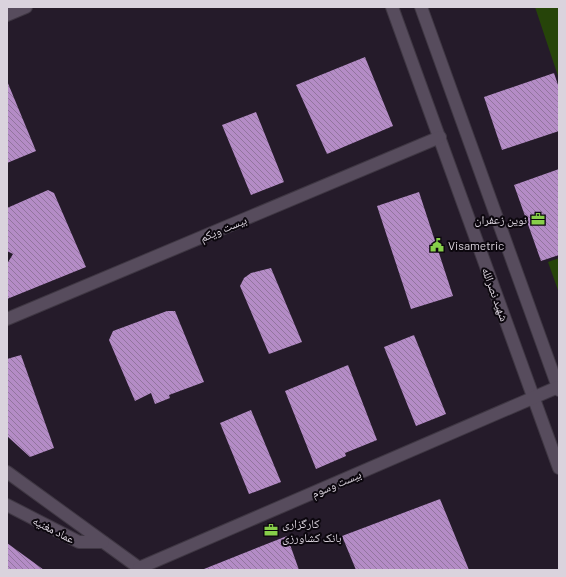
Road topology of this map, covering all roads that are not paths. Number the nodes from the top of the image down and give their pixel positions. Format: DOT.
graph roads {
  1 [pos="26,7"];
  2 [pos="392,7"];
  3 [pos="421,7"];
  4 [pos="7,15"];
  5 [pos="440,137"];
  6 [pos="7,319"];
  7 [pos="558,389"];
  8 [pos="534,398"];
  9 [pos="559,468"];
  10 [pos="7,472"];
  11 [pos="7,505"];
  12 [pos="103,542"];
  13 [pos="141,569"];
  1 -- 4 [label="main road"];
  2 -- 5 [label="main road, شهید نصرالله"];
  3 -- 7 [label="main road"];
  5 -- 6 [label="main road, بیست ویکم"];
  5 -- 8 [label="main road, شهید نصرالله"];
  7 -- 8 [label="main road, بیست وسوم"];
  8 -- 9 [label="main road, شهید نصرالله"];
  8 -- 13 [label="main road, بیست وسوم"];
  10 -- 12 [label="main road"];
  11 -- 12 [label="main road, عماد مغنیه"];
  12 -- 13 [label="main road"];
}
